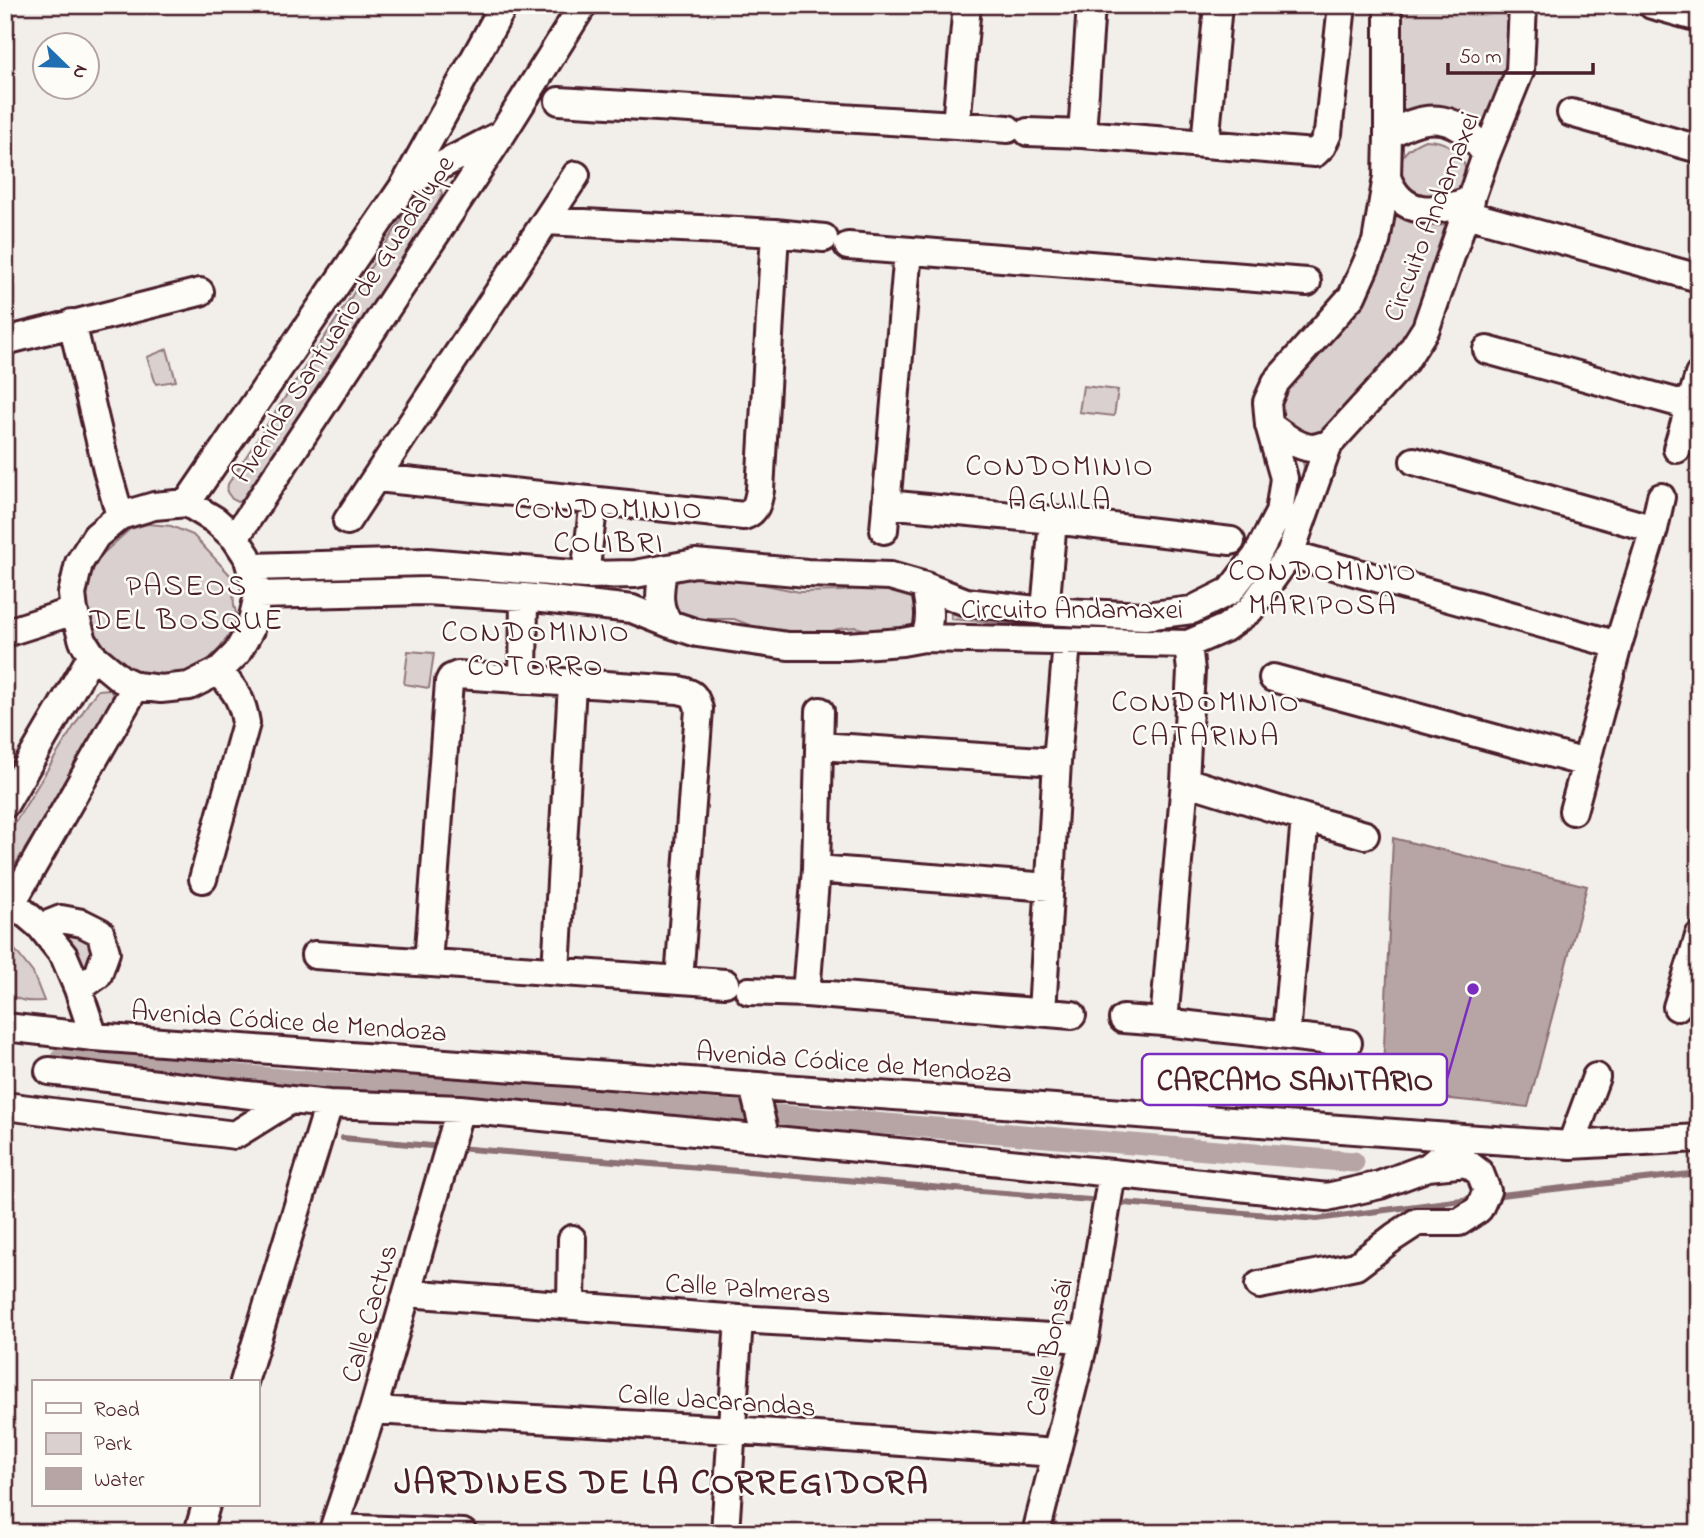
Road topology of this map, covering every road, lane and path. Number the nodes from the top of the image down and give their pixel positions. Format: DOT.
graph roads {
  1 [pos="504,5"];
  2 [pos="583,5"];
  3 [pos="967,5"];
  4 [pos="1091,5"];
  5 [pos="1218,5"];
  6 [pos="1342,5"];
  7 [pos="1388,5"];
  8 [pos="1523,5"];
  9 [pos="1652,5"];
  10 [pos="1699,18"];
  11 [pos="559,101"];
  12 [pos="1571,113"];
  13 [pos="956,125"];
  14 [pos="502,134"];
  15 [pos="1082,134"];
  16 [pos="1388,136"];
  17 [pos="1205,144"];
  18 [pos="1699,149"];
  19 [pos="1486,155"];
  20 [pos="436,168"];
  21 [pos="576,175"];
  22 [pos="1387,177"];
  23 [pos="405,184"];
  24 [pos="455,205"];
  25 [pos="1473,211"];
  26 [pos="546,221"];
  27 [pos="775,233"];
  28 [pos="908,251"];
  29 [pos="1699,278"];
  30 [pos="1307,282"];
  31 [pos="200,292"];
  32 [pos="72,323"];
  33 [pos="5,341"];
  34 [pos="1487,350"];
  35 [pos="1699,375"];
  36 [pos="1690,406"];
  37 [pos="1269,425"];
  38 [pos="1329,444"];
  39 [pos="1677,449"];
  40 [pos="1414,461"];
  41 [pos="377,478"];
  42 [pos="1661,498"];
  43 [pos="594,501"];
  44 [pos="187,503"];
  45 [pos="886,504"];
  46 [pos="120,516"];
  47 [pos="347,520"];
  48 [pos="1053,520"];
  49 [pos="1654,528"];
  50 [pos="884,530"];
  51 [pos="235,538"];
  52 [pos="1231,541"];
  53 [pos="1290,554"];
  54 [pos="251,567"];
  55 [pos="663,570"];
  56 [pos="585,575"];
  57 [pos="925,586"];
  58 [pos="258,594"];
  59 [pos="523,610"];
  60 [pos="74,611"];
  61 [pos="1045,611"];
  62 [pos="670,624"];
  63 [pos="5,632"];
  64 [pos="923,638"];
  65 [pos="1188,644"];
  66 [pos="1618,645"];
  67 [pos="92,655"];
  68 [pos="1066,655"];
  69 [pos="219,671"];
  70 [pos="1273,678"];
  71 [pos="523,680"];
  72 [pos="572,684"];
  73 [pos="136,686"];
  74 [pos="820,711"];
  75 [pos="819,746"];
  76 [pos="1057,762"];
  77 [pos="1586,763"];
  78 [pos="1185,780"];
  79 [pos="5,804"];
  80 [pos="1573,811"];
  81 [pos="1306,818"];
  82 [pos="1365,835"];
  83 [pos="816,869"];
  84 [pos="203,879"];
  85 [pos="1049,887"];
  86 [pos="9,909"];
  87 [pos="41,927"];
  88 [pos="1698,942"];
  89 [pos="315,955"];
  90 [pos="428,963"];
  91 [pos="556,971"];
  92 [pos="679,980"];
  93 [pos="78,989"];
  94 [pos="806,993"];
  95 [pos="1677,1007"];
  96 [pos="1042,1012"];
  97 [pos="1072,1015"];
  98 [pos="1123,1018"];
  99 [pos="1164,1022"];
  100 [pos="7,1026"];
  101 [pos="1286,1035"];
  102 [pos="94,1037"];
  103 [pos="1348,1043"];
  104 [pos="49,1071"];
  105 [pos="1596,1077"];
  106 [pos="753,1086"];
  107 [pos="291,1100"];
  108 [pos="328,1104"];
  109 [pos="5,1106"];
  110 [pos="460,1109"];
  111 [pos="1464,1138"];
  112 [pos="1699,1138"];
  113 [pos="766,1139"];
  114 [pos="1572,1144"];
  115 [pos="1428,1167"];
  116 [pos="1112,1173"];
  117 [pos="572,1239"];
  118 [pos="1259,1285"];
  119 [pos="407,1293"];
  120 [pos="571,1306"];
  121 [pos="739,1319"];
  122 [pos="1085,1339"];
  123 [pos="245,1380"];
  124 [pos="373,1410"];
  125 [pos="732,1430"];
  126 [pos="1056,1452"];
  127 [pos="206,1506"];
  128 [pos="333,1531"];
  129 [pos="198,1533"];
  130 [pos="463,1533"];
  131 [pos="725,1533"];
  132 [pos="1036,1533"];
  1 -- 23 [label="street"];
  2 -- 14 [label="street, Avenida Santuario de Guadalupe"];
  3 -- 13 [label="street"];
  4 -- 15 [label="street"];
  5 -- 17 [label="street"];
  6 -- 17 [label="street"];
  7 -- 16 [label="street, Circuito Andamaxei"];
  8 -- 19 [label="street, Circuito Andamaxei"];
  9 -- 10 [label="street"];
  11 -- 13 [label="street"];
  12 -- 18 [label="street"];
  13 -- 15 [label="street"];
  14 -- 20 [label="street, Avenida Santuario de Guadalupe"];
  14 -- 24 [label="street, Avenida Santuario de Guadalupe"];
  15 -- 17 [label="street"];
  16 -- 19 [label="street"];
  16 -- 22 [label="street, Circuito Andamaxei"];
  19 -- 25 [label="street, Circuito Andamaxei"];
  20 -- 23 [label="street, Avenida Santuario de Guadalupe"];
  20 -- 24 [label="street"];
  21 -- 26 [label="street"];
  22 -- 25 [label="street"];
  22 -- 37 [label="street, Circuito Andamaxei"];
  23 -- 44 [label="street, Avenida Santuario de Guadalupe"];
  24 -- 51 [label="street, Avenida Santuario de Guadalupe"];
  25 -- 29 [label="street"];
  25 -- 38 [label="street, Circuito Andamaxei"];
  26 -- 27 [label="street"];
  26 -- 41 [label="street"];
  27 -- 28 [label="street"];
  27 -- 43 [label="street"];
  28 -- 30 [label="street"];
  28 -- 45 [label="street"];
  31 -- 32 [label="street"];
  32 -- 33 [label="street"];
  32 -- 46 [label="street"];
  34 -- 36 [label="street"];
  35 -- 36 [label="street"];
  36 -- 39 [label="street"];
  37 -- 38 [label="street"];
  37 -- 61 [label="street, Circuito Andamaxei"];
  38 -- 53 [label="street, Circuito Andamaxei"];
  40 -- 49 [label="street"];
  41 -- 43 [label="street"];
  41 -- 47 [label="street"];
  42 -- 49 [label="street"];
  43 -- 56 [label="street"];
  44 -- 46 [label="street"];
  44 -- 51 [label="street"];
  45 -- 48 [label="street"];
  45 -- 50 [label="street"];
  46 -- 60 [label="street"];
  48 -- 52 [label="street"];
  48 -- 61 [label="street"];
  49 -- 66 [label="street"];
  51 -- 54 [label="street"];
  53 -- 65 [label="street, Circuito Andamaxei"];
  53 -- 66 [label="street"];
  54 -- 56 [label="street, Circuito Andamaxei"];
  54 -- 58 [label="street"];
  55 -- 56 [label="street, Circuito Andamaxei"];
  55 -- 57 [label="street, Circuito Andamaxei"];
  55 -- 62 [label="street"];
  57 -- 61 [label="street, Circuito Andamaxei"];
  57 -- 64 [label="street"];
  58 -- 59 [label="street, Circuito Andamaxei"];
  58 -- 69 [label="street"];
  59 -- 62 [label="street, Circuito Andamaxei"];
  59 -- 71 [label="street"];
  60 -- 63 [label="street"];
  60 -- 67 [label="street"];
  62 -- 64 [label="street, Circuito Andamaxei"];
  64 -- 68 [label="street, Circuito Andamaxei"];
  65 -- 68 [label="street, Circuito Andamaxei"];
  65 -- 78 [label="street"];
  66 -- 77 [label="street"];
  67 -- 73 [label="street"];
  67 -- 79 [label="street"];
  68 -- 76 [label="street"];
  69 -- 73 [label="street"];
  69 -- 84 [label="street"];
  70 -- 77 [label="street"];
  71 -- 72 [label="street"];
  71 -- 90 [label="street"];
  72 -- 91 [label="street"];
  72 -- 92 [label="street"];
  73 -- 86 [label="street"];
  74 -- 75 [label="street"];
  75 -- 76 [label="street"];
  75 -- 83 [label="street"];
  76 -- 85 [label="street"];
  77 -- 80 [label="street"];
  78 -- 81 [label="street"];
  78 -- 99 [label="street"];
  81 -- 82 [label="street"];
  81 -- 101 [label="street"];
  83 -- 85 [label="street"];
  83 -- 94 [label="street"];
  85 -- 96 [label="street"];
  86 -- 87 [label="street"];
  87 -- 93 [label="street"];
  87 -- 93 [label="street"];
  88 -- 95 [label="street"];
  89 -- 90 [label="street"];
  90 -- 91 [label="street"];
  91 -- 92 [label="street"];
  92 -- 94 [label="street"];
  93 -- 102 [label="street"];
  94 -- 96 [label="street"];
  96 -- 97 [label="street"];
  98 -- 99 [label="street"];
  99 -- 101 [label="street"];
  100 -- 102 [label="street, Avenida Códice de Mendoza"];
  101 -- 103 [label="street"];
  102 -- 106 [label="street, Avenida Códice de Mendoza"];
  104 -- 107 [label="street"];
  105 -- 114 [label="street"];
  106 -- 111 [label="street, Avenida Códice de Mendoza"];
  106 -- 113 [label="street"];
  107 -- 108 [label="street"];
  107 -- 109 [label="street"];
  108 -- 110 [label="street"];
  108 -- 123 [label="street"];
  110 -- 113 [label="street"];
  110 -- 119 [label="street, Calle Cactus"];
  111 -- 114 [label="street, Avenida Códice de Mendoza"];
  111 -- 115 [label="street"];
  112 -- 114 [label="street, Avenida Códice de Mendoza"];
  113 -- 116 [label="street"];
  115 -- 116 [label="street"];
  115 -- 118 [label="street"];
  116 -- 122 [label="street, Calle Bonsái"];
  117 -- 120 [label="street"];
  119 -- 120 [label="street, Calle Palmeras"];
  119 -- 124 [label="street, Calle Cactus"];
  120 -- 121 [label="street, Calle Palmeras"];
  121 -- 122 [label="street, Calle Palmeras"];
  121 -- 125 [label="street"];
  122 -- 126 [label="street, Calle Bonsái"];
  124 -- 125 [label="street, Calle Jacarandas"];
  124 -- 128 [label="street, Calle Cactus"];
  125 -- 126 [label="street, Calle Jacarandas"];
  125 -- 131 [label="street"];
  126 -- 132 [label="street, Calle Bonsái"];
  127 -- 129 [label="street"];
  128 -- 130 [label="street"];
}
